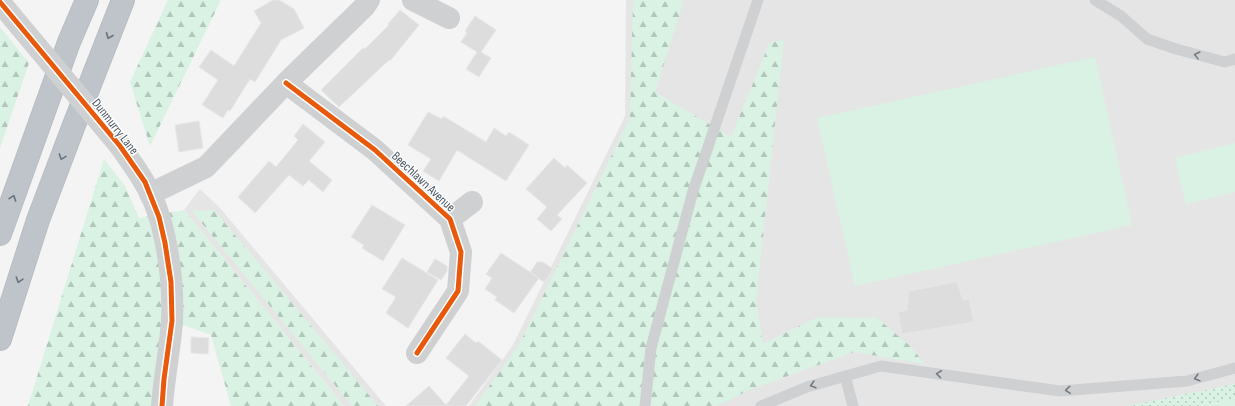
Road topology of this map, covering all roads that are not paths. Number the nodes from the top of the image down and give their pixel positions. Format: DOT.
graph roads {
  1 [pos="87,0"];
  2 [pos="123,0"];
  3 [pos="369,0"];
  4 [pos="413,0"];
  5 [pos="758,0"];
  6 [pos="1095,0"];
  7 [pos="2,4"];
  8 [pos="449,18"];
  9 [pos="1235,59"];
  10 [pos="286,83"];
  11 [pos="150,194"];
  12 [pos="472,202"];
  13 [pos="450,219"];
  14 [pos="0,234"];
  15 [pos="0,339"];
  16 [pos="417,353"];
  17 [pos="1235,368"];
  18 [pos="845,376"];
  19 [pos="162,406"];
  20 [pos="645,406"];
  21 [pos="761,406"];
  22 [pos="853,406"];
  14 -- 1 [label="highway, one-way"];
  2 -- 15 [label="highway, one-way"];
  3 -- 10 [label="street"];
  4 -- 8 [label="street"];
  5 -- 20 [label="lane"];
  9 -- 6 [label="lane, one-way"];
  7 -- 11 [label="street, Dunmurry Lane, bridge"];
  10 -- 11 [label="street"];
  10 -- 13 [label="street, Beechlawn Avenue"];
  11 -- 19 [label="street, Dunmurry Lane"];
  12 -- 13 [label="street"];
  13 -- 16 [label="street, Beechlawn Avenue"];
  17 -- 18 [label="lane, one-way"];
  18 -- 21 [label="lane, one-way"];
  18 -- 22 [label="lane"];
}
